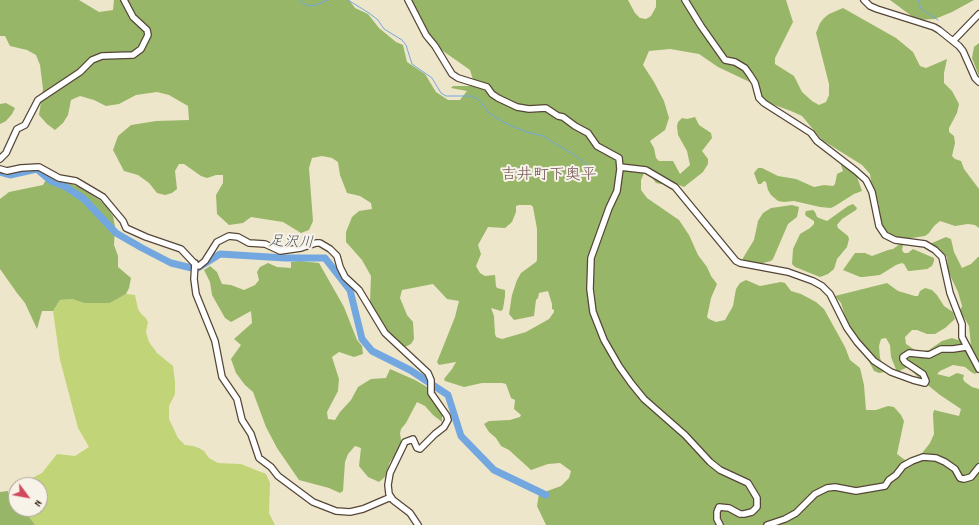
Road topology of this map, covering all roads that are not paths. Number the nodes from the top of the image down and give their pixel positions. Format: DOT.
graph roads {
  1 [pos="124,0"];
  2 [pos="408,0"];
  3 [pos="685,0"];
  4 [pos="864,0"];
  5 [pos="979,14"];
  6 [pos="953,41"];
  7 [pos="979,82"];
  8 [pos="0,159"];
  9 [pos="620,167"];
  10 [pos="0,169"];
  11 [pos="195,263"];
  12 [pos="966,346"];
  13 [pos="979,369"];
  14 [pos="979,467"];
  15 [pos="391,497"];
  16 [pos="418,525"];
  17 [pos="720,525"];
  18 [pos="767,525"];
  1 -- 8 [label="street"];
  2 -- 9 [label="street"];
  3 -- 12 [label="street"];
  4 -- 6 [label="street"];
  5 -- 6 [label="street"];
  6 -- 7 [label="street"];
  9 -- 12 [label="street"];
  9 -- 17 [label="street"];
  10 -- 11 [label="street"];
  11 -- 15 [label="street"];
  11 -- 15 [label="street"];
  12 -- 13 [label="street"];
  14 -- 18 [label="street"];
  15 -- 16 [label="street"];
}
